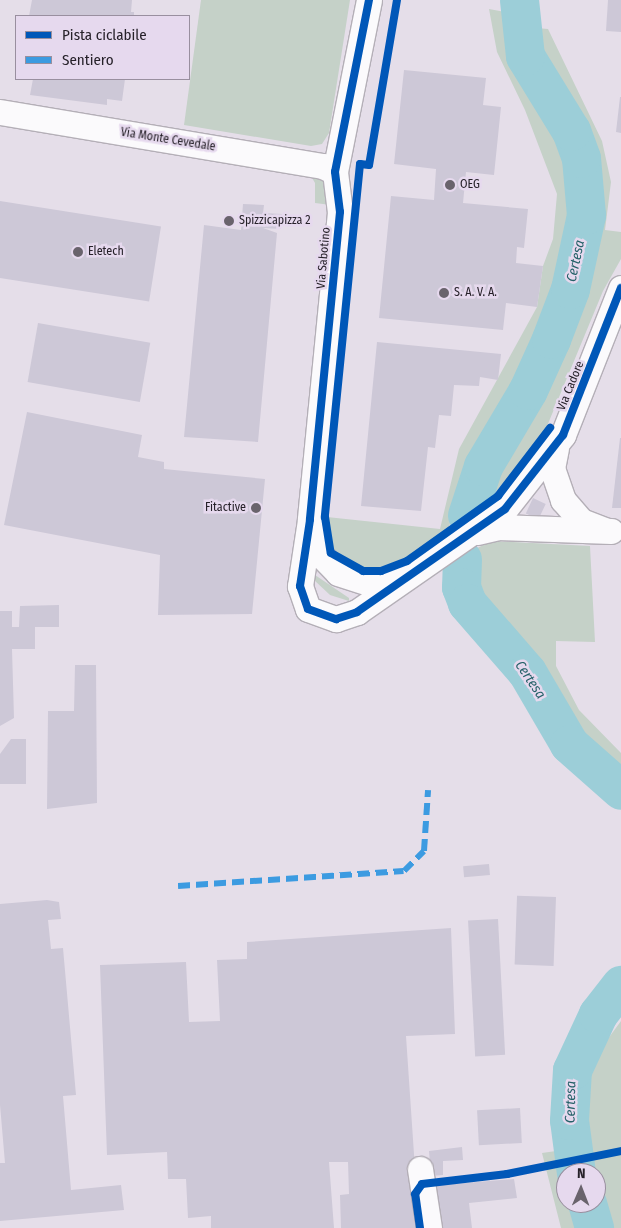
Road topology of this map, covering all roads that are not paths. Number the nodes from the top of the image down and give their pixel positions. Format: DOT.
graph roads {
  1 [pos="369,0"];
  2 [pos="0,112"];
  3 [pos="335,172"];
  4 [pos="621,288"];
  5 [pos="556,448"];
  6 [pos="310,520"];
  7 [pos="486,528"];
  8 [pos="616,531"];
  9 [pos="409,575"];
  10 [pos="420,1169"];
  11 [pos="429,1228"];
  1 -- 3 [label="street, Via Sabotino"];
  2 -- 3 [label="street, Via Monte Cevedale"];
  3 -- 6 [label="street, Via Sabotino"];
  4 -- 5 [label="street, Via Cadore"];
  5 -- 7 [label="street, Via Cadore"];
  5 -- 8 [label="street, Via Cadore"];
  6 -- 9 [label="street, Via Cadore"];
  6 -- 9 [label="street, Via Cadore"];
  7 -- 8 [label="street"];
  7 -- 9 [label="street, Via Cadore"];
  10 -- 11 [label="street"];
}
